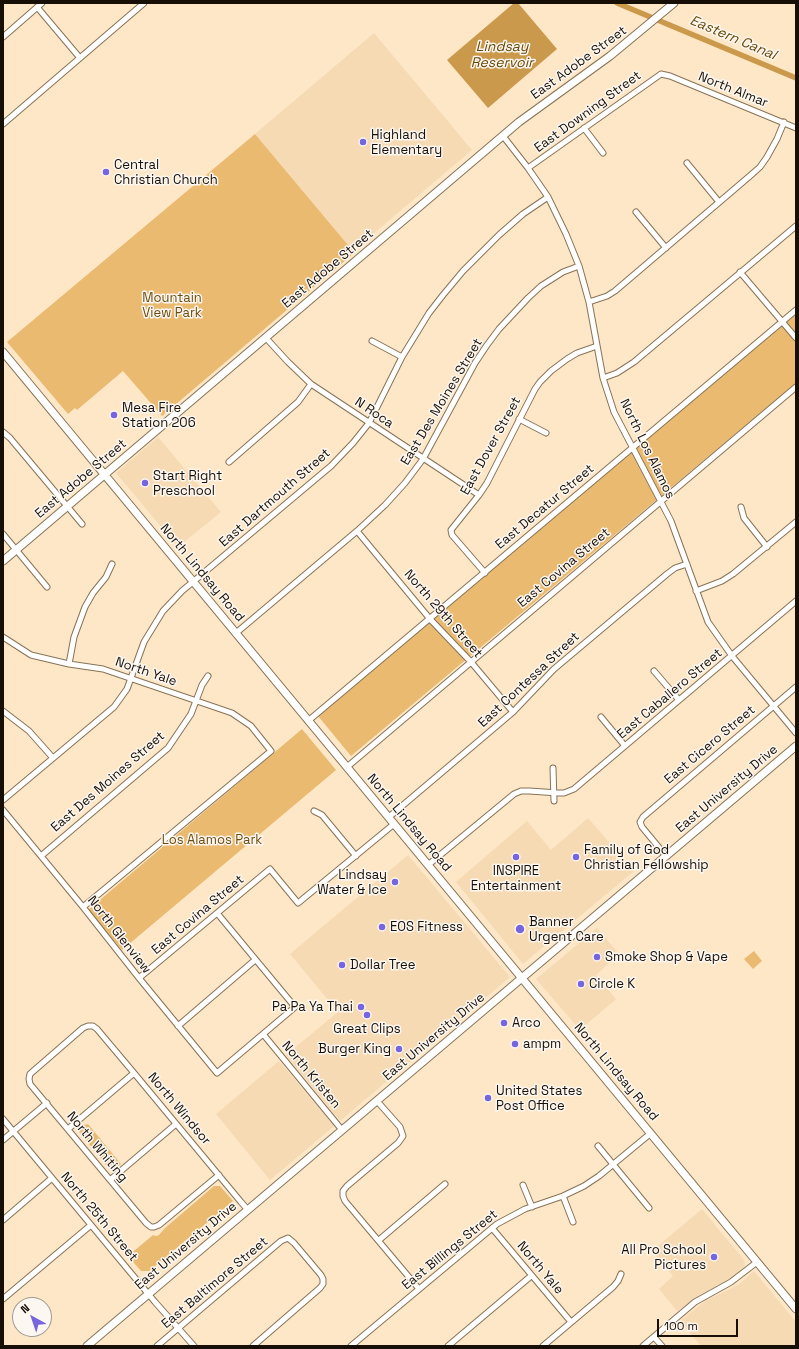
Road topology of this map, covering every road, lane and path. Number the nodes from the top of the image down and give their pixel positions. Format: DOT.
graph roads {
  1 [pos="42,3"];
  2 [pos="144,3"];
  3 [pos="674,3"];
  4 [pos="37,7"];
  5 [pos="3,37"];
  6 [pos="80,58"];
  7 [pos="661,74"];
  8 [pos="784,122"];
  9 [pos="3,124"];
  10 [pos="584,128"];
  11 [pos="796,128"];
  12 [pos="503,136"];
  13 [pos="603,154"];
  14 [pos="687,163"];
  15 [pos="528,168"];
  16 [pos="548,197"];
  17 [pos="720,202"];
  18 [pos="636,212"];
  19 [pos="796,226"];
  20 [pos="666,248"];
  21 [pos="579,266"];
  22 [pos="740,272"];
  23 [pos="589,302"];
  24 [pos="796,310"];
  25 [pos="782,322"];
  26 [pos="266,338"];
  27 [pos="796,338"];
  28 [pos="372,341"];
  29 [pos="597,346"];
  30 [pos="3,352"];
  31 [pos="402,357"];
  32 [pos="603,378"];
  33 [pos="311,384"];
  34 [pos="796,387"];
  35 [pos="520,419"];
  36 [pos="369,423"];
  37 [pos="3,432"];
  38 [pos="546,433"];
  39 [pos="632,448"];
  40 [pos="423,459"];
  41 [pos="229,462"];
  42 [pos="105,475"];
  43 [pos="479,495"];
  44 [pos="660,501"];
  45 [pos="67,506"];
  46 [pos="741,507"];
  47 [pos="796,522"];
  48 [pos="82,524"];
  49 [pos="357,531"];
  50 [pos="3,534"];
  51 [pos="767,547"];
  52 [pos="16,550"];
  53 [pos="3,560"];
  54 [pos="112,564"];
  55 [pos="687,564"];
  56 [pos="485,573"];
  57 [pos="193,582"];
  58 [pos="47,587"];
  59 [pos="696,591"];
  60 [pos="796,601"];
  61 [pos="430,619"];
  62 [pos="236,633"];
  63 [pos="3,637"];
  64 [pos="732,656"];
  65 [pos="471,662"];
  66 [pos="69,664"];
  67 [pos="654,671"];
  68 [pos="208,676"];
  69 [pos="131,678"];
  70 [pos="796,687"];
  71 [pos="197,700"];
  72 [pos="679,700"];
  73 [pos="773,706"];
  74 [pos="3,711"];
  75 [pos="513,712"];
  76 [pos="601,717"];
  77 [pos="308,720"];
  78 [pos="796,733"];
  79 [pos="625,746"];
  80 [pos="796,746"];
  81 [pos="53,758"];
  82 [pos="347,767"];
  83 [pos="553,768"];
  84 [pos="553,793"];
  85 [pos="3,800"];
  86 [pos="554,801"];
  87 [pos="3,810"];
  88 [pos="314,811"];
  89 [pos="389,817"];
  90 [pos="394,824"];
  91 [pos="41,856"];
  92 [pos="356,856"];
  93 [pos="666,856"];
  94 [pos="428,865"];
  95 [pos="83,907"];
  96 [pos="217,913"];
  97 [pos="255,960"];
  98 [pos="139,978"];
  99 [pos="522,978"];
  100 [pos="178,1026"];
  101 [pos="263,1034"];
  102 [pos="134,1073"];
  103 [pos="29,1076"];
  104 [pos="377,1100"];
  105 [pos="47,1103"];
  106 [pos="3,1119"];
  107 [pos="176,1124"];
  108 [pos="68,1128"];
  109 [pos="342,1130"];
  110 [pos="13,1131"];
  111 [pos="651,1133"];
  112 [pos="3,1140"];
  113 [pos="598,1146"];
  114 [pos="613,1164"];
  115 [pos="219,1175"];
  116 [pos="52,1178"];
  117 [pos="110,1180"];
  118 [pos="445,1184"];
  119 [pos="523,1185"];
  120 [pos="563,1196"];
  121 [pos="532,1206"];
  122 [pos="649,1208"];
  123 [pos="248,1210"];
  124 [pos="3,1220"];
  125 [pos="573,1222"];
  126 [pos="91,1225"];
  127 [pos="492,1228"];
  128 [pos="379,1240"];
  129 [pos="757,1262"];
  130 [pos="621,1274"];
  131 [pos="531,1276"];
  132 [pos="419,1289"];
  133 [pos="148,1294"];
  134 [pos="3,1300"];
  135 [pos="796,1309"];
  136 [pos="571,1322"];
  137 [pos="178,1328"];
  138 [pos="654,1336"];
  139 [pos="87,1346"];
  140 [pos="157,1346"];
  141 [pos="194,1346"];
  142 [pos="253,1346"];
  143 [pos="351,1346"];
  144 [pos="448,1346"];
  145 [pos="543,1346"];
  146 [pos="643,1346"];
  147 [pos="662,1346"];
  1 -- 4 [label="street"];
  2 -- 6 [label="street"];
  3 -- 12 [label="main road, East Adobe Street"];
  4 -- 5 [label="street"];
  4 -- 6 [label="street"];
  6 -- 9 [label="street"];
  7 -- 8 [label="street, North Almar"];
  7 -- 10 [label="street, East Downing Street"];
  8 -- 11 [label="street, North Almar"];
  8 -- 17 [label="street"];
  10 -- 13 [label="street"];
  10 -- 15 [label="street, East Downing Street"];
  12 -- 15 [label="street, North Los Alamos"];
  12 -- 26 [label="main road, East Adobe Street"];
  14 -- 17 [label="street"];
  15 -- 16 [label="street, North Los Alamos"];
  16 -- 21 [label="street, North Los Alamos"];
  16 -- 31 [label="street, East Dartmouth Street"];
  17 -- 20 [label="street"];
  18 -- 20 [label="street"];
  19 -- 22 [label="street"];
  20 -- 23 [label="street"];
  21 -- 23 [label="street, North Los Alamos"];
  21 -- 40 [label="street, East Des Moines Street"];
  22 -- 25 [label="street"];
  22 -- 32 [label="street"];
  23 -- 29 [label="street, North Los Alamos"];
  24 -- 25 [label="street, East Decatur Street"];
  25 -- 27 [label="street"];
  25 -- 39 [label="street, East Decatur Street"];
  26 -- 33 [label="street, N Roca"];
  26 -- 42 [label="main road, East Adobe Street"];
  28 -- 31 [label="street"];
  29 -- 32 [label="street, North Los Alamos"];
  29 -- 35 [label="street, East Dover Street"];
  30 -- 42 [label="main road, North Lindsay Road"];
  31 -- 36 [label="street, East Dartmouth Street"];
  32 -- 39 [label="street, North Los Alamos"];
  33 -- 36 [label="street, N Roca"];
  33 -- 41 [label="street"];
  34 -- 44 [label="street, East Covina Street"];
  35 -- 38 [label="street"];
  35 -- 43 [label="street, East Dover Street"];
  36 -- 40 [label="street, N Roca"];
  36 -- 57 [label="street, East Dartmouth Street"];
  37 -- 45 [label="street"];
  39 -- 44 [label="street, North Los Alamos"];
  39 -- 56 [label="street, East Decatur Street"];
  40 -- 43 [label="street, N Roca"];
  40 -- 49 [label="street, East Des Moines Street"];
  42 -- 45 [label="main road, East Adobe Street"];
  42 -- 57 [label="main road, North Lindsay Road"];
  43 -- 56 [label="street, East Dover Street"];
  44 -- 55 [label="street, North Los Alamos"];
  44 -- 65 [label="street, East Covina Street"];
  45 -- 48 [label="street"];
  45 -- 52 [label="main road, East Adobe Street"];
  46 -- 51 [label="street"];
  47 -- 51 [label="street"];
  49 -- 61 [label="street, North 29th Street"];
  49 -- 62 [label="street, East Des Moines Street"];
  50 -- 52 [label="street"];
  51 -- 59 [label="street"];
  52 -- 53 [label="main road, East Adobe Street"];
  52 -- 58 [label="street"];
  54 -- 66 [label="street"];
  55 -- 59 [label="street, North Los Alamos"];
  55 -- 75 [label="street, East Contessa Street"];
  56 -- 61 [label="street, East Decatur Street"];
  57 -- 62 [label="main road, North Lindsay Road"];
  57 -- 69 [label="street, East Dartmouth Street"];
  59 -- 64 [label="street, North Los Alamos"];
  60 -- 64 [label="street, East Caballero Street"];
  61 -- 65 [label="street, North 29th Street"];
  61 -- 77 [label="street, East Decatur Street"];
  62 -- 77 [label="main road, North Lindsay Road"];
  63 -- 66 [label="street, North Yale"];
  64 -- 72 [label="street, East Caballero Street"];
  64 -- 73 [label="street, North Los Alamos"];
  65 -- 75 [label="street, North 29th Street"];
  65 -- 82 [label="street, East Covina Street"];
  66 -- 69 [label="street, North Yale"];
  67 -- 72 [label="street"];
  68 -- 71 [label="street, East Des Moines Street"];
  69 -- 71 [label="street, North Yale"];
  69 -- 81 [label="street, East Dartmouth Street"];
  70 -- 73 [label="street, East Cicero Street"];
  71 -- 91 [label="street, East Des Moines Street"];
  71 -- 95 [label="street, North Yale"];
  72 -- 79 [label="street, East Caballero Street"];
  73 -- 78 [label="street, North Los Alamos"];
  73 -- 93 [label="street, East Cicero Street"];
  74 -- 81 [label="street"];
  75 -- 89 [label="street, East Contessa Street"];
  76 -- 79 [label="street"];
  77 -- 82 [label="main road, North Lindsay Road"];
  79 -- 84 [label="street, East Caballero Street"];
  80 -- 93 [label="main road, East University Drive"];
  81 -- 85 [label="street, East Dartmouth Street"];
  82 -- 89 [label="main road, North Lindsay Road"];
  83 -- 84 [label="street"];
  84 -- 86 [label="street"];
  84 -- 94 [label="street, East Caballero Street"];
  87 -- 91 [label="street, North Glenview"];
  88 -- 92 [label="street"];
  89 -- 90 [label="main road, North Lindsay Road"];
  90 -- 92 [label="street"];
  90 -- 94 [label="main road, North Lindsay Road"];
  91 -- 95 [label="street, North Glenview"];
  92 -- 96 [label="street, East Covina Street"];
  93 -- 99 [label="main road, East University Drive"];
  94 -- 99 [label="main road, North Lindsay Road"];
  95 -- 98 [label="street, North Glenview"];
  96 -- 97 [label="street"];
  96 -- 98 [label="street, East Covina Street"];
  97 -- 100 [label="street"];
  97 -- 101 [label="street"];
  98 -- 100 [label="street, North Glenview"];
  99 -- 104 [label="main road, East University Drive"];
  99 -- 111 [label="main road, North Lindsay Road"];
  100 -- 101 [label="street, North Glenview"];
  101 -- 109 [label="street, North Kristen"];
  102 -- 103 [label="street, North Windsor"];
  102 -- 107 [label="street, North Windsor"];
  102 -- 108 [label="street"];
  103 -- 105 [label="street, North Whiting"];
  104 -- 109 [label="main road, East University Drive"];
  104 -- 128 [label="street"];
  105 -- 108 [label="street, North Whiting"];
  105 -- 110 [label="street"];
  106 -- 110 [label="street, North 25th Street"];
  107 -- 115 [label="street, North Windsor"];
  107 -- 117 [label="street"];
  108 -- 117 [label="street, North Whiting"];
  109 -- 123 [label="main road, East University Drive"];
  110 -- 112 [label="street"];
  110 -- 116 [label="street, North 25th Street"];
  111 -- 114 [label="street, East Billings Street"];
  111 -- 129 [label="main road, North Lindsay Road"];
  113 -- 114 [label="street"];
  114 -- 120 [label="street, East Billings Street"];
  114 -- 122 [label="street"];
  115 -- 117 [label="street, North Whiting"];
  115 -- 123 [label="street, North Windsor"];
  116 -- 124 [label="street"];
  116 -- 126 [label="street, North 25th Street"];
  118 -- 128 [label="street"];
  119 -- 121 [label="street"];
  120 -- 121 [label="street, East Billings Street"];
  120 -- 125 [label="street"];
  121 -- 127 [label="street, East Billings Street"];
  123 -- 133 [label="main road, East University Drive"];
  126 -- 133 [label="street, North 25th Street"];
  126 -- 134 [label="street"];
  127 -- 131 [label="street, North Yale"];
  127 -- 132 [label="street, East Billings Street"];
  128 -- 132 [label="street"];
  129 -- 135 [label="main road, North Lindsay Road"];
  129 -- 138 [label="street"];
  130 -- 136 [label="street"];
  131 -- 136 [label="street, North Yale"];
  131 -- 144 [label="street"];
  132 -- 143 [label="street, East Billings Street"];
  133 -- 137 [label="street, North 25th Street"];
  133 -- 139 [label="main road, East University Drive"];
  136 -- 145 [label="street"];
  137 -- 140 [label="street, East Baltimore Street"];
  137 -- 141 [label="street, North 25th Street"];
  137 -- 142 [label="street, East Baltimore Street"];
  138 -- 146 [label="street"];
  138 -- 147 [label="street"];
}
